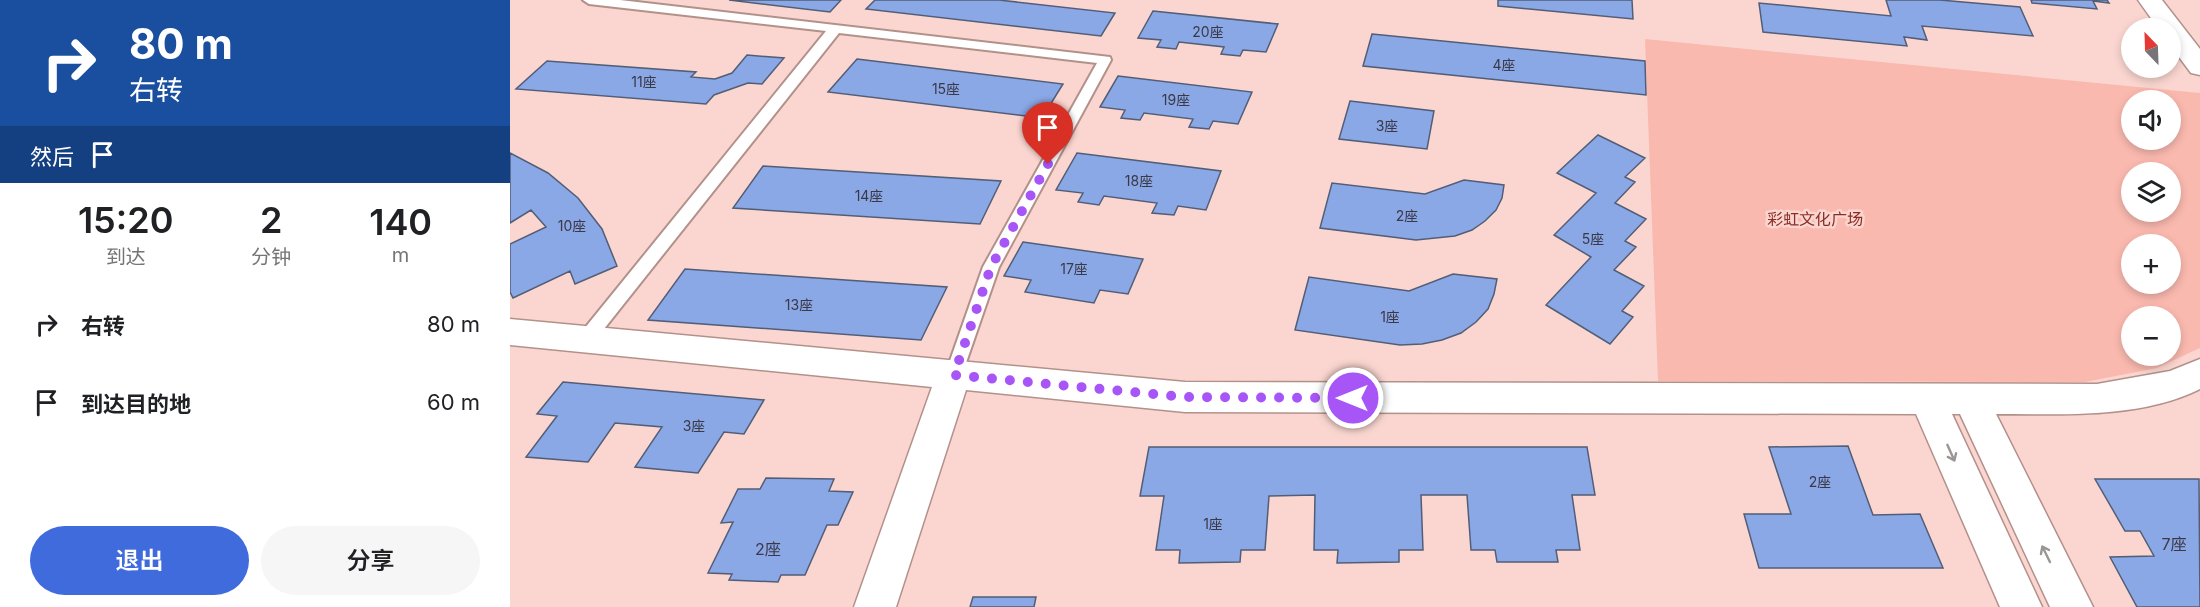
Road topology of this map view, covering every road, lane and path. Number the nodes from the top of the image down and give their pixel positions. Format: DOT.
graph roads {
  1 [pos="589,0"];
  2 [pos="2150,0"];
  3 [pos="835,29"];
  4 [pos="2200,68"];
  5 [pos="510,332"];
  6 [pos="586,339"];
  7 [pos="2200,373"];
  8 [pos="954,375"];
  9 [pos="1927,399"];
  10 [pos="1971,400"];
  11 [pos="875,607"];
  12 [pos="2021,607"];
  13 [pos="2072,607"];
  1 -- 3 [label="lane"];
  2 -- 4 [label="street"];
  3 -- 6 [label="lane"];
  3 -- 8 [label="lane"];
  5 -- 6 [label="street"];
  6 -- 8 [label="street"];
  7 -- 10 [label="street"];
  8 -- 9 [label="street"];
  8 -- 11 [label="street"];
  9 -- 10 [label="street"];
  9 -- 12 [label="street, one-way"];
  13 -- 10 [label="street, one-way"];
}
